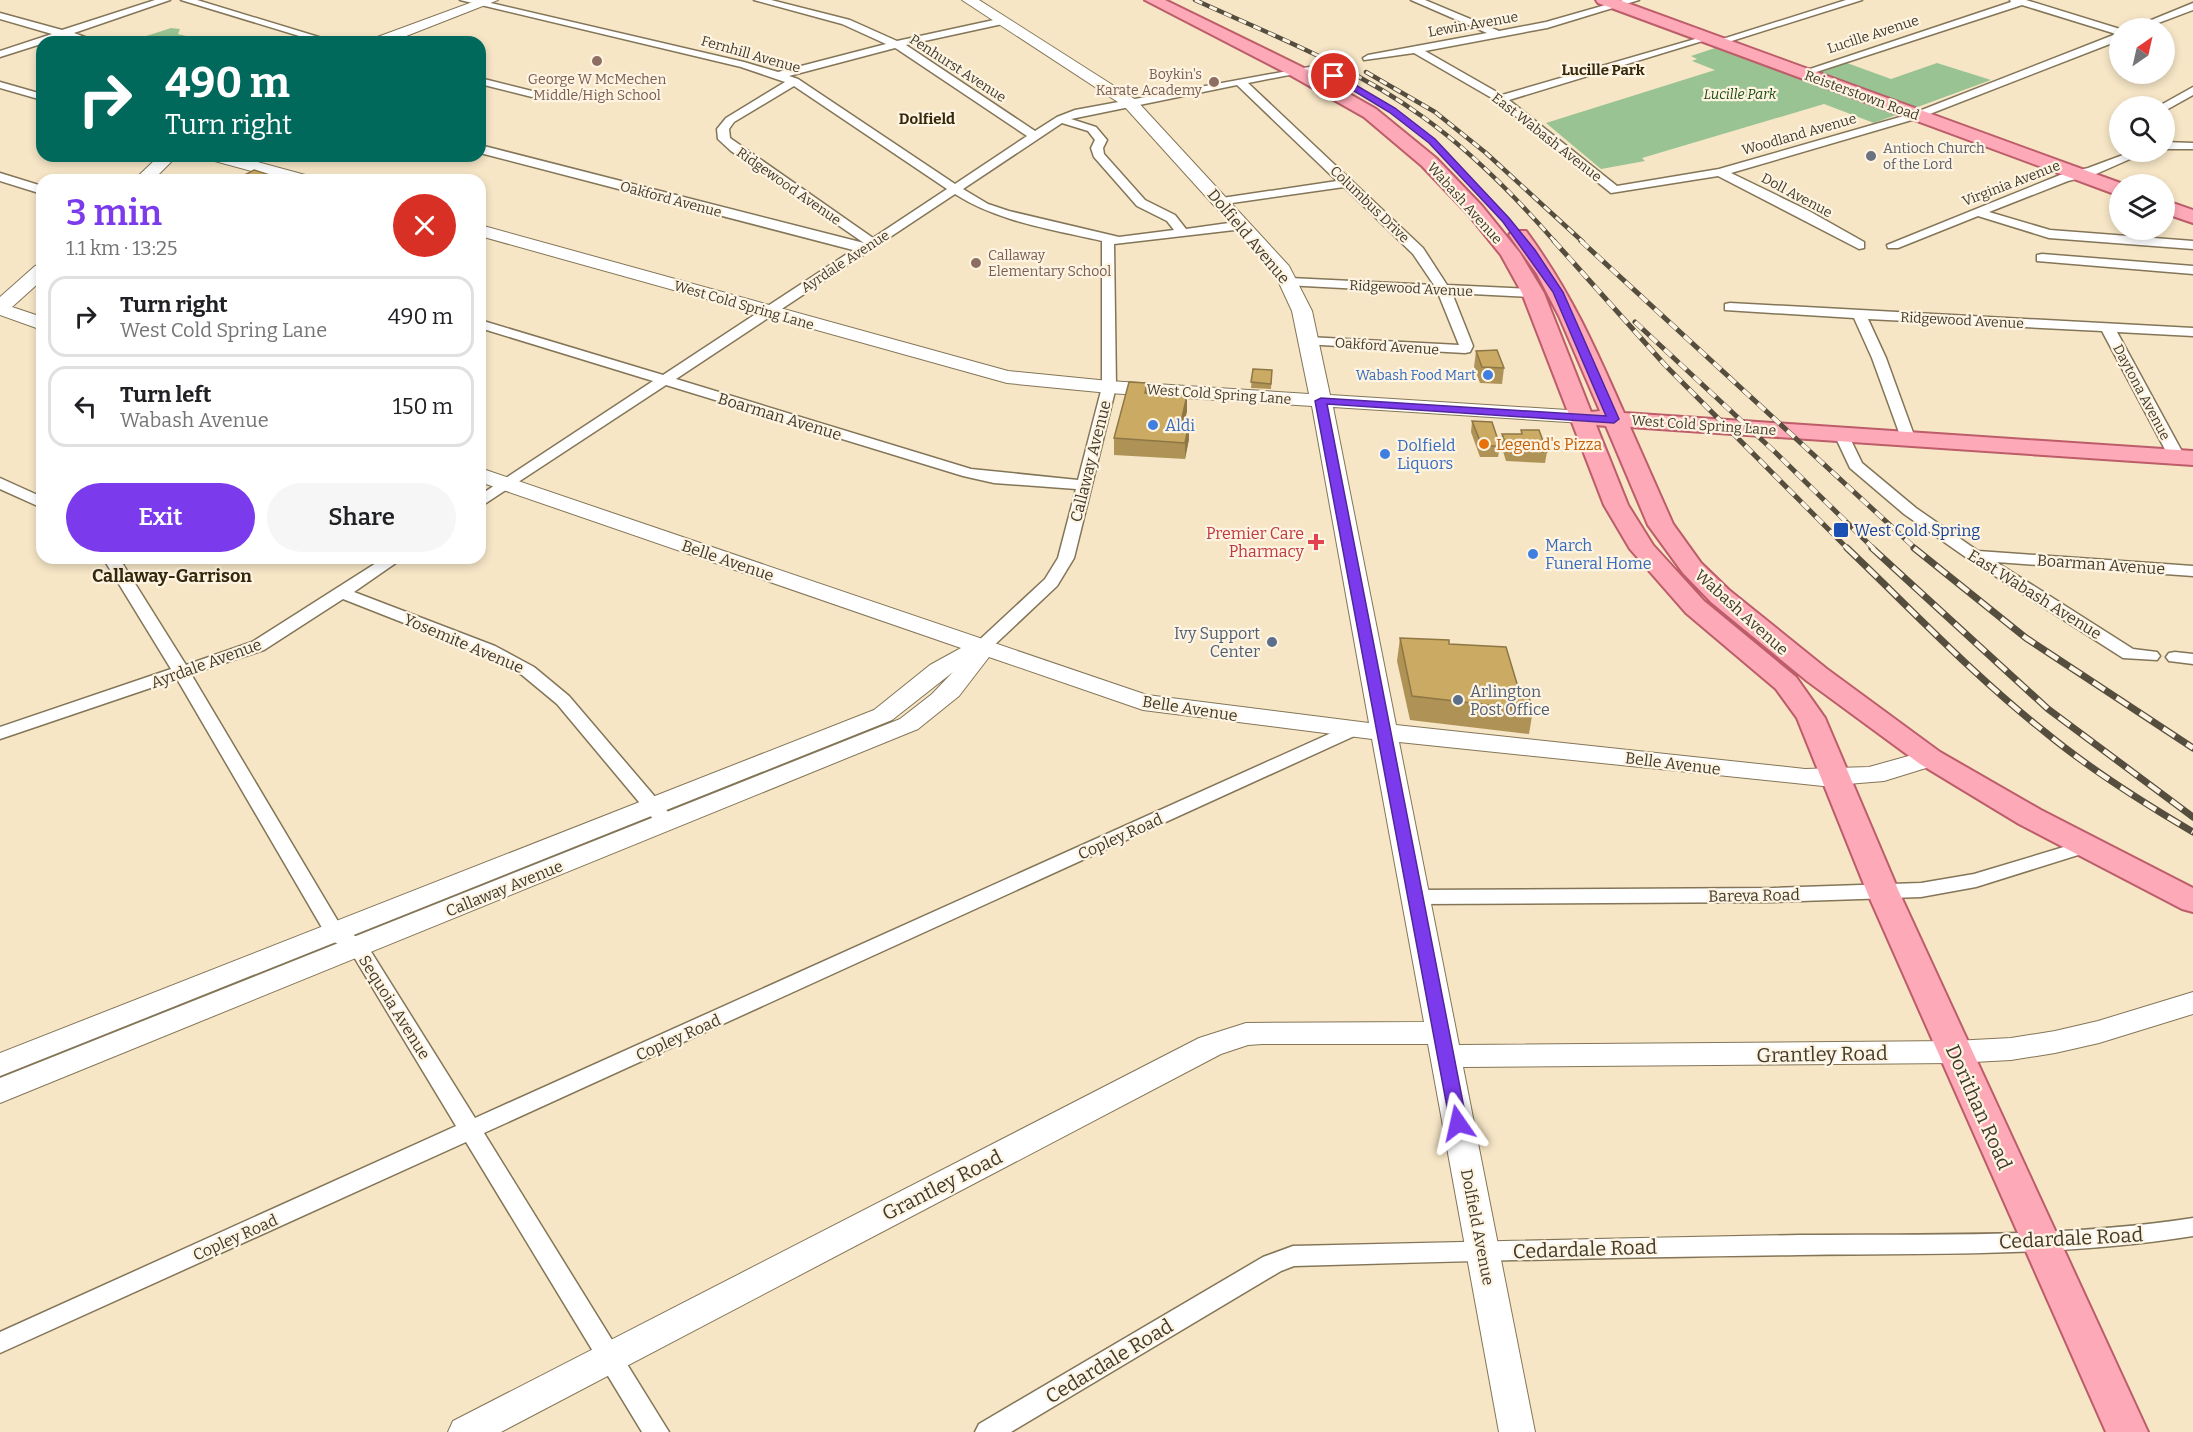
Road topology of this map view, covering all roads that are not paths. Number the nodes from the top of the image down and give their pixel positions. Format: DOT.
graph roads {
  1 [pos="165,0"];
  2 [pos="186,0"];
  3 [pos="465,0"];
  4 [pos="760,0"];
  5 [pos="969,0"];
  6 [pos="1153,0"];
  7 [pos="1179,0"];
  8 [pos="1416,0"];
  9 [pos="1857,0"];
  10 [pos="2018,1"];
  11 [pos="486,2"];
  12 [pos="1619,2"];
  13 [pos="2193,6"];
  14 [pos="0,16"];
  15 [pos="2162,18"];
  16 [pos="1003,21"];
  17 [pos="2109,30"];
  18 [pos="63,34"];
  19 [pos="1498,34"];
  20 [pos="57,36"];
  21 [pos="70,36"];
  22 [pos="309,36"];
  23 [pos="392,36"];
  24 [pos="2109,38"];
  25 [pos="1712,40"];
  26 [pos="36,43"];
  27 [pos="894,45"];
  28 [pos="1415,50"];
  29 [pos="0,54"];
  30 [pos="1368,58"];
  31 [pos="1306,69"];
  32 [pos="1803,73"];
  33 [pos="780,75"];
  34 [pos="794,81"];
  35 [pos="486,82"];
  36 [pos="1240,82"];
  37 [pos="0,85"];
  38 [pos="2193,90"];
  39 [pos="532,94"];
  40 [pos="36,95"];
  41 [pos="1501,99"];
  42 [pos="2175,101"];
  43 [pos="1130,103"];
  44 [pos="1918,116"];
  45 [pos="1061,119"];
  46 [pos="1035,136"];
  47 [pos="2175,145"];
  48 [pos="2193,146"];
  49 [pos="486,151"];
  50 [pos="163,162"];
  51 [pos="238,162"];
  52 [pos="2112,162"];
  53 [pos="1720,172"];
  54 [pos="150,174"];
  55 [pos="282,174"];
  56 [pos="2078,174"];
  57 [pos="0,177"];
  58 [pos="1348,183"];
  59 [pos="2109,186"];
  60 [pos="36,188"];
  61 [pos="955,189"];
  62 [pos="1616,190"];
  63 [pos="1222,202"];
  64 [pos="2175,210"];
  65 [pos="1978,212"];
  66 [pos="2193,217"];
  67 [pos="1243,225"];
  68 [pos="486,232"];
  69 [pos="1183,233"];
  70 [pos="1108,240"];
  71 [pos="1859,245"];
  72 [pos="1893,245"];
  73 [pos="2193,245"];
  74 [pos="867,246"];
  75 [pos="2042,258"];
  76 [pos="2193,270"];
  77 [pos="36,275"];
  78 [pos="1290,282"];
  79 [pos="1444,290"];
  80 [pos="1533,293"];
  81 [pos="3,301"];
  82 [pos="1730,307"];
  83 [pos="769,312"];
  84 [pos="1860,316"];
  85 [pos="36,320"];
  86 [pos="486,326"];
  87 [pos="2107,327"];
  88 [pos="2193,332"];
  89 [pos="1308,341"];
  90 [pos="1465,349"];
  91 [pos="664,380"];
  92 [pos="1109,387"];
  93 [pos="1321,401"];
  94 [pos="1582,417"];
  95 [pos="1614,419"];
  96 [pos="1841,434"];
  97 [pos="1908,438"];
  98 [pos="2185,458"];
  99 [pos="486,477"];
  100 [pos="0,483"];
  101 [pos="507,484"];
  102 [pos="1084,484"];
  103 [pos="486,498"];
  104 [pos="36,500"];
  105 [pos="1973,555"];
  106 [pos="115,564"];
  107 [pos="386,564"];
  108 [pos="2193,571"];
  109 [pos="342,593"];
  110 [pos="982,647"];
  111 [pos="2151,656"];
  112 [pos="2175,657"];
  113 [pos="2193,659"];
  114 [pos="182,673"];
  115 [pos="1370,730"];
  116 [pos="0,733"];
  117 [pos="1930,758"];
  118 [pos="1837,779"];
  119 [pos="659,814"];
  120 [pos="2087,846"];
  121 [pos="1883,892"];
  122 [pos="1415,897"];
  123 [pos="2193,902"];
  124 [pos="347,940"];
  125 [pos="2193,1003"];
  126 [pos="1443,1045"];
  127 [pos="1954,1052"];
  128 [pos="0,1065"];
  129 [pos="0,1090"];
  130 [pos="471,1130"];
  131 [pos="2193,1227"];
  132 [pos="2040,1242"];
  133 [pos="1483,1252"];
  134 [pos="0,1343"];
  135 [pos="610,1357"];
  136 [pos="466,1432"];
  137 [pos="656,1432"];
  138 [pos="988,1432"];
  139 [pos="1517,1432"];
  140 [pos="2127,1432"];
  1 -- 18 [label="street"];
  2 -- 22 [label="street"];
  3 -- 11 [label="street, Fernhill Avenue"];
  4 -- 27 [label="street, Penhurst Avenue"];
  5 -- 16 [label="street, Dolfield Avenue"];
  6 -- 31 [label="main road, Wabash Avenue"];
  7 -- 31 [label="main road, Wabash Avenue"];
  8 -- 19 [label="street"];
  9 -- 25 [label="street"];
  10 -- 17 [label="street"];
  10 -- 32 [label="street, Lucille Avenue"];
  11 -- 23 [label="street"];
  11 -- 33 [label="street, Fernhill Avenue"];
  12 -- 19 [label="street, Lewin Avenue"];
  12 -- 25 [label="main road, Reisterstown Road"];
  13 -- 15 [label="street"];
  14 -- 18 [label="street"];
  16 -- 27 [label="street"];
  16 -- 43 [label="street, Dolfield Avenue"];
  18 -- 20 [label="street"];
  18 -- 21 [label="street"];
  19 -- 28 [label="street, Lewin Avenue"];
  24 -- 44 [label="street, Woodland Avenue"];
  25 -- 32 [label="main road, Reisterstown Road"];
  25 -- 41 [label="street"];
  26 -- 29 [label="street"];
  27 -- 33 [label="street"];
  27 -- 46 [label="street, Penhurst Avenue"];
  28 -- 30 [label="street, Lewin Avenue"];
  28 -- 41 [label="street, East Wabash Avenue"];
  31 -- 36 [label="street"];
  31 -- 80 [label="main road, Wabash Avenue"];
  31 -- 95 [label="main road, Wabash Avenue"];
  32 -- 44 [label="main road, Reisterstown Road"];
  33 -- 34 [label="street, Fernhill Avenue"];
  34 -- 61 [label="street, Fernhill Avenue"];
  34 -- 74 [label="street, Ridgewood Avenue"];
  35 -- 39 [label="street"];
  36 -- 43 [label="street"];
  36 -- 58 [label="street, Columbus Drive"];
  37 -- 40 [label="street"];
  38 -- 42 [label="street"];
  41 -- 62 [label="street, East Wabash Avenue"];
  43 -- 45 [label="street, Ayrdale Avenue"];
  43 -- 63 [label="street, Dolfield Avenue"];
  44 -- 53 [label="street, Woodland Avenue"];
  44 -- 56 [label="main road, Reisterstown Road"];
  45 -- 46 [label="street, Ayrdale Avenue"];
  45 -- 69 [label="street"];
  46 -- 61 [label="street, Ayrdale Avenue"];
  47 -- 48 [label="street"];
  49 -- 74 [label="street, Oakford Avenue"];
  50 -- 54 [label="street"];
  51 -- 55 [label="street"];
  52 -- 56 [label="street, Virginia Avenue"];
  53 -- 62 [label="street, Woodland Avenue"];
  53 -- 71 [label="street, Doll Avenue"];
  56 -- 59 [label="main road, Reisterstown Road"];
  56 -- 65 [label="street, Virginia Avenue"];
  57 -- 60 [label="street"];
  58 -- 63 [label="street"];
  58 -- 79 [label="street, Columbus Drive"];
  61 -- 70 [label="street, Fernhill Avenue"];
  61 -- 74 [label="street, Ayrdale Avenue"];
  63 -- 67 [label="street, Dolfield Avenue"];
  64 -- 66 [label="main road"];
  65 -- 72 [label="street, Virginia Avenue"];
  65 -- 73 [label="street"];
  67 -- 69 [label="street, Fernhill Avenue"];
  67 -- 78 [label="street, Dolfield Avenue"];
  68 -- 83 [label="street, West Cold Spring Lane"];
  69 -- 70 [label="street, Fernhill Avenue"];
  70 -- 92 [label="street, Callaway Avenue"];
  74 -- 83 [label="street, Ayrdale Avenue"];
  75 -- 76 [label="street"];
  77 -- 81 [label="street"];
  78 -- 79 [label="street, Ridgewood Avenue"];
  78 -- 89 [label="street, Dolfield Avenue"];
  79 -- 80 [label="street, Ridgewood Avenue"];
  79 -- 90 [label="street, Columbus Drive"];
  80 -- 94 [label="main road, Wabash Avenue"];
  81 -- 85 [label="street"];
  82 -- 84 [label="street, Ridgewood Avenue"];
  83 -- 91 [label="street, Ayrdale Avenue"];
  83 -- 92 [label="street, West Cold Spring Lane"];
  84 -- 87 [label="street, Ridgewood Avenue"];
  84 -- 97 [label="street"];
  86 -- 91 [label="street, Boarman Avenue"];
  87 -- 88 [label="street, Ridgewood Avenue"];
  87 -- 98 [label="street, Daytona Avenue"];
  89 -- 90 [label="street, Oakford Avenue"];
  89 -- 93 [label="street, Dolfield Avenue"];
  91 -- 101 [label="street, Ayrdale Avenue"];
  91 -- 102 [label="street, Boarman Avenue"];
  92 -- 93 [label="street, West Cold Spring Lane"];
  92 -- 102 [label="street, Callaway Avenue"];
  93 -- 94 [label="street, West Cold Spring Lane"];
  93 -- 115 [label="street, Dolfield Avenue"];
  94 -- 95 [label="main road, West Cold Spring Lane"];
  94 -- 118 [label="main road, Wabash Avenue"];
  95 -- 96 [label="main road, West Cold Spring Lane"];
  95 -- 117 [label="main road, Wabash Avenue"];
  96 -- 97 [label="main road, West Cold Spring Lane"];
  96 -- 105 [label="street, East Wabash Avenue"];
  97 -- 98 [label="main road, West Cold Spring Lane"];
  99 -- 101 [label="street, Belle Avenue"];
  100 -- 104 [label="street"];
  101 -- 103 [label="street, Ayrdale Avenue"];
  101 -- 110 [label="street, Belle Avenue"];
  102 -- 110 [label="street, Callaway Avenue"];
  105 -- 108 [label="street, Boarman Avenue"];
  105 -- 111 [label="street, East Wabash Avenue"];
  106 -- 114 [label="street, Sequoia Avenue"];
  107 -- 109 [label="street, Ayrdale Avenue"];
  109 -- 114 [label="street, Ayrdale Avenue"];
  109 -- 119 [label="street, Yosemite Avenue"];
  110 -- 115 [label="street, Belle Avenue"];
  110 -- 119 [label="street, Callaway Avenue"];
  112 -- 113 [label="street"];
  114 -- 116 [label="street, Ayrdale Avenue"];
  114 -- 124 [label="street, Sequoia Avenue"];
  115 -- 118 [label="street, Belle Avenue"];
  115 -- 122 [label="street, Dolfield Avenue"];
  115 -- 130 [label="street, Copley Road"];
  117 -- 118 [label="street, Belle Avenue"];
  117 -- 120 [label="main road, Wabash Avenue"];
  118 -- 121 [label="main road, Dorithan Road"];
  119 -- 124 [label="street, Callaway Avenue"];
  120 -- 121 [label="street, Bareva Road"];
  120 -- 123 [label="main road, Wabash Avenue"];
  121 -- 122 [label="street, Bareva Road"];
  121 -- 127 [label="main road, Dorithan Road"];
  122 -- 126 [label="street, Dolfield Avenue"];
  124 -- 128 [label="street, Callaway Avenue"];
  124 -- 129 [label="street, Callaway Avenue"];
  124 -- 130 [label="street, Sequoia Avenue"];
  125 -- 127 [label="street, Grantley Road"];
  126 -- 127 [label="street, Grantley Road"];
  126 -- 133 [label="street, Dolfield Avenue"];
  126 -- 135 [label="street, Grantley Road"];
  127 -- 132 [label="main road, Dorithan Road"];
  130 -- 134 [label="street, Copley Road"];
  130 -- 135 [label="street, Sequoia Avenue"];
  131 -- 132 [label="street, Cedardale Road"];
  132 -- 133 [label="street, Cedardale Road"];
  132 -- 140 [label="main road, Dorithan Road"];
  133 -- 138 [label="street, Cedardale Road"];
  133 -- 139 [label="street, Dolfield Avenue"];
  135 -- 136 [label="street, Grantley Road"];
  135 -- 137 [label="street, Sequoia Avenue"];
}
